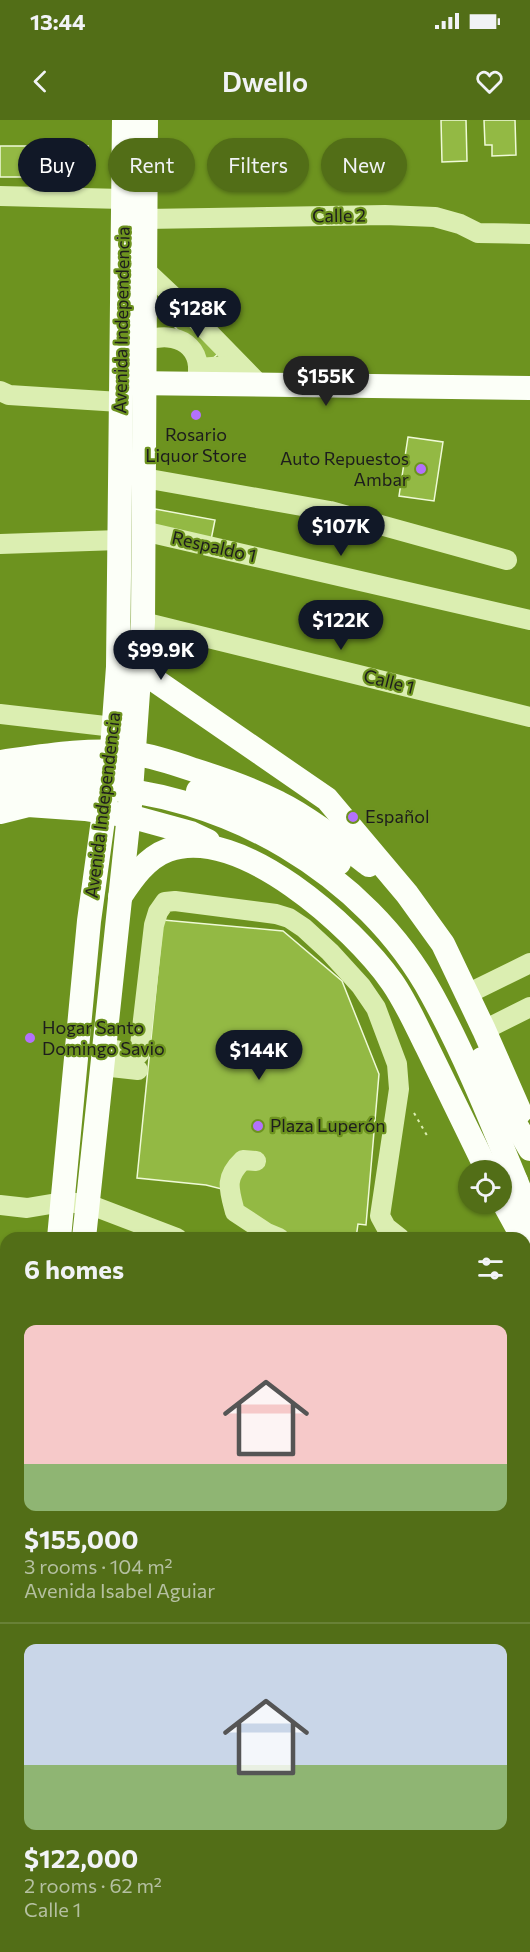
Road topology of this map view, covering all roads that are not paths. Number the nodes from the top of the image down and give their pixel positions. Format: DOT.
graph roads {
  1 [pos="124,120"];
  2 [pos="146,120"];
  3 [pos="0,196"];
  4 [pos="123,199"];
  5 [pos="145,219"];
  6 [pos="530,234"];
  7 [pos="144,269"];
  8 [pos="177,300"];
  9 [pos="171,337"];
  10 [pos="145,341"];
  11 [pos="240,365"];
  12 [pos="197,375"];
  13 [pos="145,382"];
  14 [pos="260,385"];
  15 [pos="530,388"];
  16 [pos="0,391"];
  17 [pos="120,392"];
  18 [pos="144,478"];
  19 [pos="143,531"];
  20 [pos="119,540"];
  21 [pos="0,544"];
  22 [pos="507,560"];
  23 [pos="530,620"];
  24 [pos="142,622"];
  25 [pos="140,670"];
  26 [pos="0,714"];
  27 [pos="530,717"];
  28 [pos="114,727"];
  29 [pos="123,752"];
  30 [pos="0,762"];
  31 [pos="0,775"];
  32 [pos="0,795"];
  33 [pos="0,812"];
  34 [pos="104,812"];
  35 [pos="129,816"];
  36 [pos="233,852"];
  37 [pos="407,894"];
  38 [pos="120,897"];
  39 [pos="530,963"];
  40 [pos="467,994"];
  41 [pos="530,1007"];
  42 [pos="484,1030"];
  43 [pos="103,1057"];
  44 [pos="138,1070"];
  45 [pos="530,1136"];
  46 [pos="530,1149"];
  47 [pos="482,1160"];
  48 [pos="499,1160"];
  49 [pos="256,1161"];
  50 [pos="512,1195"];
  51 [pos="63,1202"];
  52 [pos="512,1202"];
  53 [pos="88,1204"];
  54 [pos="0,1205"];
  55 [pos="530,1215"];
  56 [pos="60,1232"];
  57 [pos="85,1232"];
  58 [pos="161,1232"];
  59 [pos="265,1232"];
  60 [pos="393,1232"];
  61 [pos="522,1232"];
  1 -- 4 [label="main road, Avenida Independencia"];
  2 -- 5 [label="main road, Avenida Independencia"];
  3 -- 4 [label="street"];
  4 -- 17 [label="main road, Avenida Independencia"];
  5 -- 6 [label="street, Calle 2"];
  5 -- 7 [label="main road, Avenida Independencia"];
  7 -- 8 [label="street"];
  7 -- 10 [label="main road, Avenida Independencia"];
  8 -- 9 [label="street"];
  8 -- 11 [label="street"];
  9 -- 10 [label="street"];
  9 -- 12 [label="street"];
  10 -- 13 [label="main road, Avenida Independencia"];
  11 -- 12 [label="street"];
  11 -- 14 [label="street"];
  12 -- 13 [label="main road"];
  12 -- 14 [label="main road"];
  13 -- 17 [label="main road"];
  13 -- 18 [label="main road, Avenida Independencia"];
  14 -- 15 [label="main road"];
  16 -- 17 [label="street"];
  17 -- 20 [label="main road, Avenida Independencia"];
  18 -- 19 [label="main road, Avenida Independencia"];
  18 -- 22 [label="street"];
  19 -- 23 [label="street, Respaldo 1"];
  19 -- 24 [label="main road, Avenida Independencia"];
  20 -- 21 [label="street"];
  20 -- 28 [label="main road, Avenida Independencia"];
  24 -- 25 [label="main road, Avenida Independencia"];
  24 -- 27 [label="street, Calle 1"];
  25 -- 29 [label="main road, Avenida Independencia"];
  25 -- 37 [label="main road"];
  26 -- 28 [label="street"];
  28 -- 29 [label="main road, Avenida Independencia"];
  29 -- 30 [label="main road"];
  29 -- 34 [label="main road, Avenida Independencia"];
  29 -- 35 [label="main road, Avenida Independencia"];
  29 -- 37 [label="main road"];
  31 -- 46 [label="main road, bridge"];
  32 -- 48 [label="main road, bridge"];
  33 -- 34 [label="main road"];
  34 -- 35 [label="main road"];
  34 -- 51 [label="main road, Avenida Independencia"];
  35 -- 36 [label="main road"];
  35 -- 38 [label="main road, Avenida Independencia"];
  36 -- 38 [label="main road"];
  36 -- 47 [label="main road"];
  37 -- 40 [label="main road"];
  38 -- 43 [label="main road, Avenida Independencia"];
  39 -- 40 [label="street"];
  40 -- 42 [label="main road"];
  41 -- 42 [label="street"];
  42 -- 45 [label="main road"];
  43 -- 44 [label="street"];
  43 -- 53 [label="main road, Avenida Independencia"];
  43 -- 60 [label="street"];
  49 -- 59 [label="street"];
  50 -- 55 [label="main road"];
  51 -- 53 [label="street"];
  51 -- 54 [label="street"];
  51 -- 56 [label="main road, Avenida Independencia"];
  52 -- 61 [label="main road"];
  53 -- 57 [label="main road, Avenida Independencia"];
  53 -- 58 [label="street"];
}
